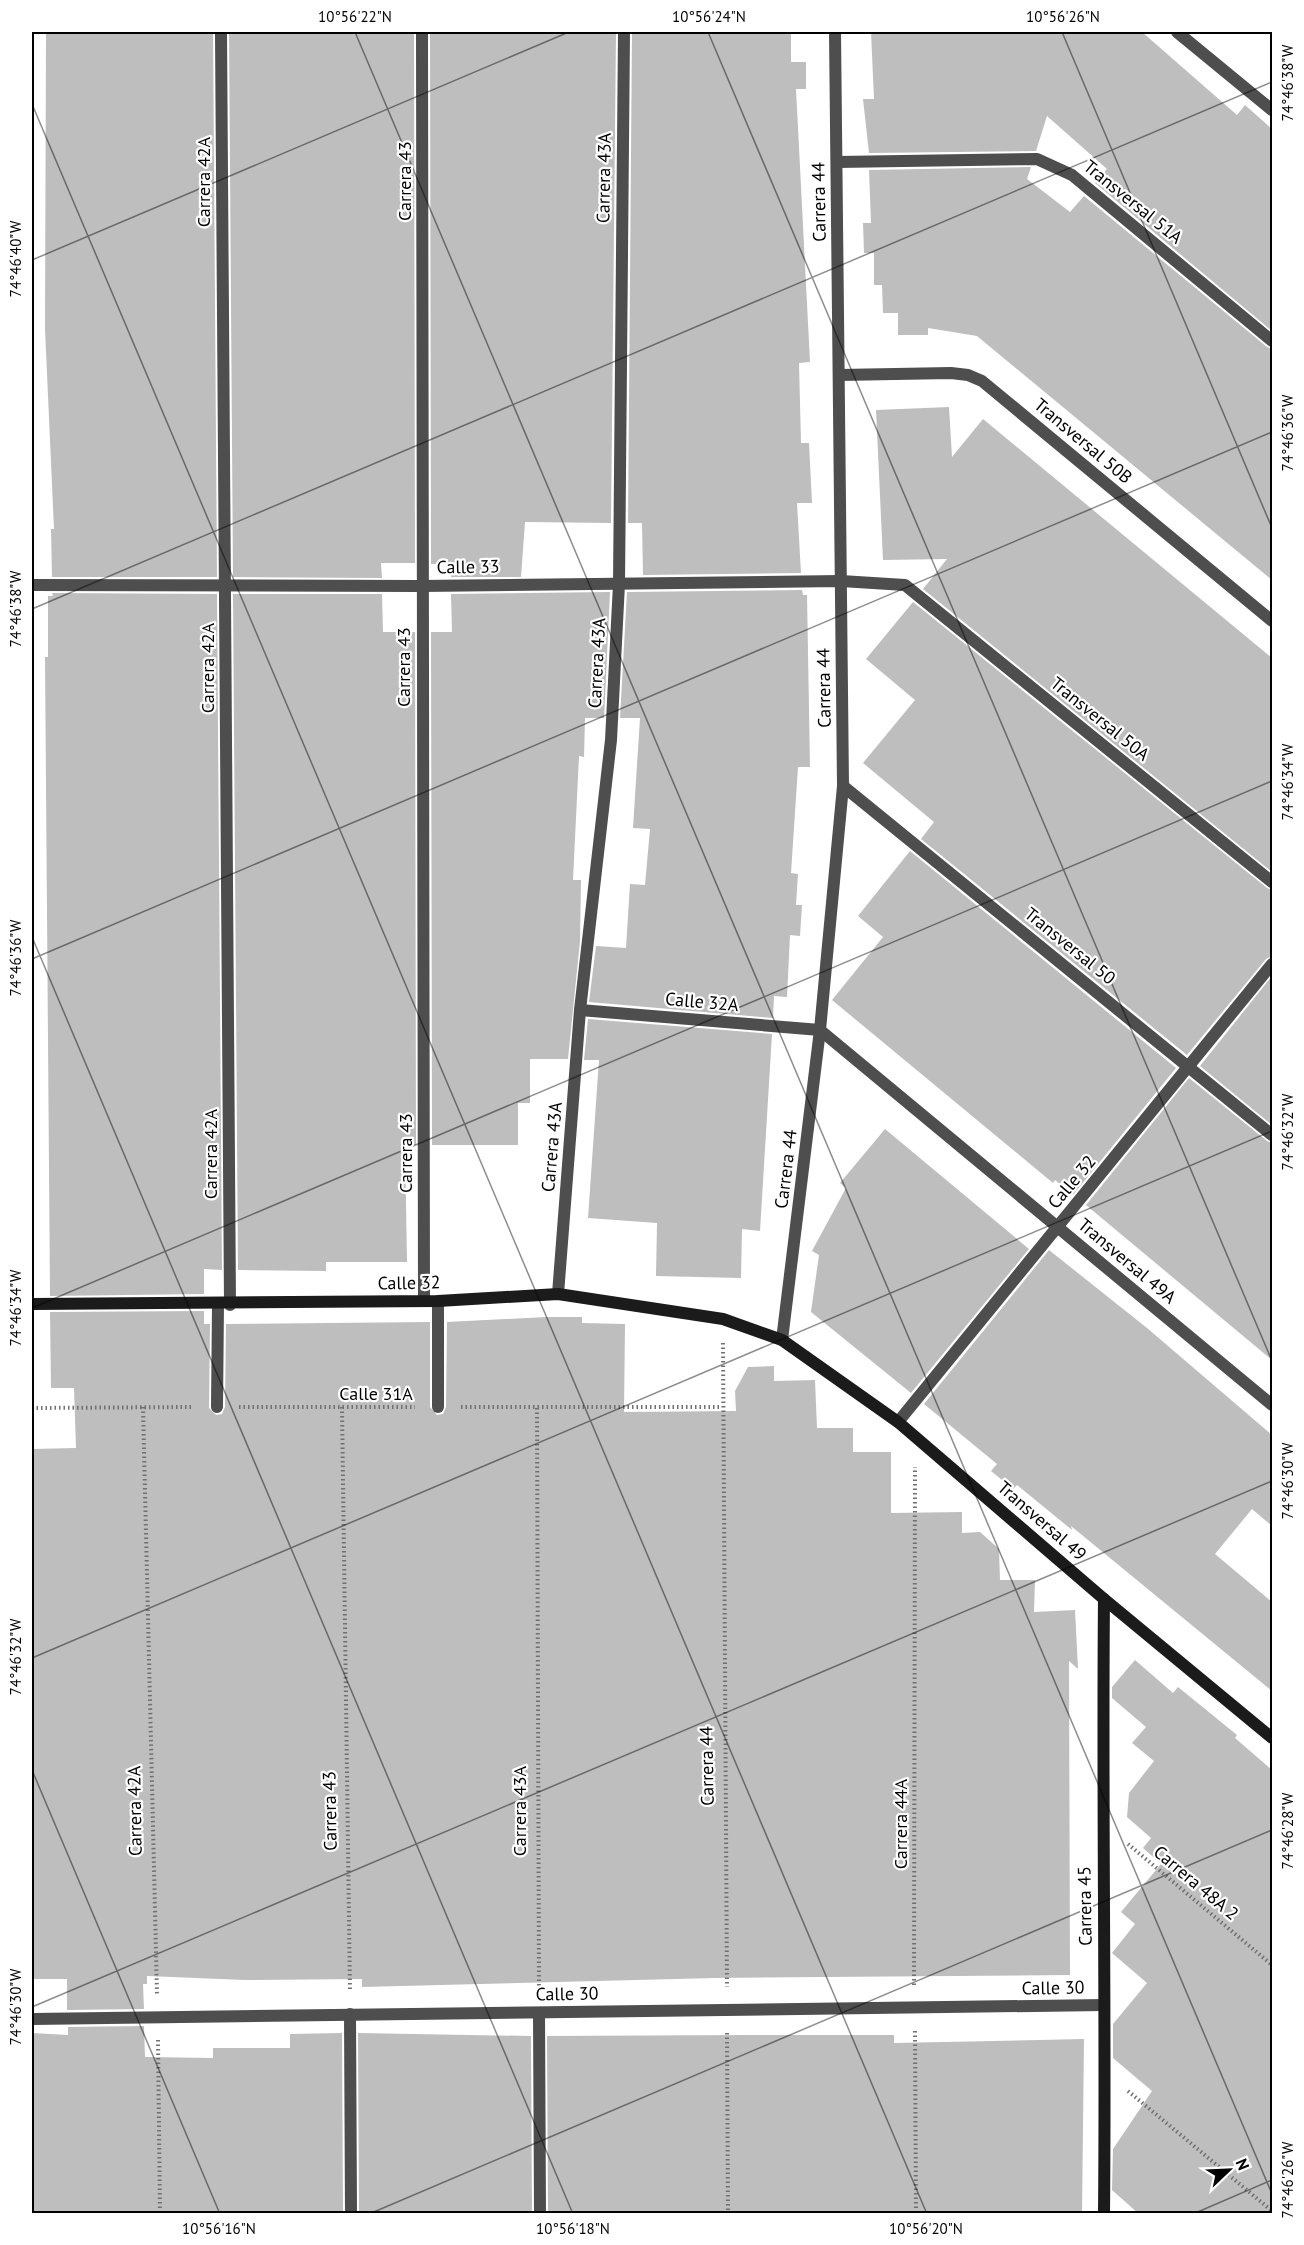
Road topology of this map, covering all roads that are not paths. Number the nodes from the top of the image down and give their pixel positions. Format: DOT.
graph roads {
  1 [pos="221,32"];
  2 [pos="422,32"];
  3 [pos="624,32"];
  4 [pos="835,32"];
  5 [pos="1177,32"];
  6 [pos="1272,110"];
  7 [pos="837,162"];
  8 [pos="1272,341"];
  9 [pos="839,375"];
  10 [pos="841,582"];
  11 [pos="619,584"];
  12 [pos="32,585"];
  13 [pos="225,585"];
  14 [pos="905,585"];
  15 [pos="422,586"];
  16 [pos="1272,621"];
  17 [pos="843,786"];
  18 [pos="1272,882"];
  19 [pos="1272,964"];
  20 [pos="580,1010"];
  21 [pos="820,1030"];
  22 [pos="1190,1067"];
  23 [pos="1272,1135"];
  24 [pos="1057,1227"];
  25 [pos="558,1294"];
  26 [pos="438,1301"];
  27 [pos="424,1302"];
  28 [pos="32,1304"];
  29 [pos="224,1304"];
  30 [pos="782,1340"];
  31 [pos="1272,1405"];
  32 [pos="217,1407"];
  33 [pos="438,1407"];
  34 [pos="898,1422"];
  35 [pos="1104,1599"];
  36 [pos="1272,1738"];
  37 [pos="1104,2005"];
  38 [pos="539,2013"];
  39 [pos="350,2014"];
  40 [pos="32,2019"];
  41 [pos="351,2214"];
  42 [pos="540,2214"];
  43 [pos="1104,2214"];
  1 -- 13 [label="street, Carrera 42A"];
  2 -- 15 [label="street, Carrera 43"];
  3 -- 11 [label="street, Carrera 43A"];
  4 -- 7 [label="street, Carrera 44"];
  5 -- 6 [label="street"];
  7 -- 8 [label="street, Transversal 51A"];
  7 -- 9 [label="street, Carrera 44"];
  9 -- 10 [label="street, Carrera 44"];
  9 -- 16 [label="street, Transversal 50B"];
  10 -- 11 [label="street, Calle 33"];
  10 -- 14 [label="street, Calle 33"];
  10 -- 17 [label="street, Carrera 44"];
  11 -- 15 [label="street, Calle 33"];
  11 -- 20 [label="street, Carrera 43A"];
  12 -- 13 [label="street, Calle 33"];
  13 -- 15 [label="street, Calle 33"];
  13 -- 29 [label="street, Carrera 42A"];
  14 -- 18 [label="street, Transversal 50A"];
  15 -- 27 [label="street, Carrera 43"];
  17 -- 21 [label="street, Carrera 44"];
  17 -- 22 [label="street, Transversal 50"];
  19 -- 22 [label="street, Calle 32"];
  20 -- 21 [label="street, Calle 32A"];
  20 -- 25 [label="street, Carrera 43A"];
  21 -- 24 [label="street, Transversal 49A"];
  21 -- 30 [label="street, Carrera 44"];
  22 -- 23 [label="street, Transversal 50"];
  22 -- 24 [label="street, Calle 32"];
  24 -- 31 [label="street, Transversal 49A"];
  24 -- 34 [label="street, Calle 32"];
  25 -- 26 [label="street, Calle 32"];
  25 -- 30 [label="street, Calle 32"];
  26 -- 27 [label="street, Calle 32"];
  26 -- 33 [label="street"];
  27 -- 29 [label="street, Calle 32"];
  28 -- 29 [label="street, Calle 32"];
  29 -- 32 [label="street, Carrera 42A"];
  30 -- 34 [label="street, Transversal 49"];
  34 -- 35 [label="street, Transversal 49"];
  35 -- 36 [label="street, Transversal 49"];
  35 -- 37 [label="street, Carrera 45"];
  37 -- 38 [label="street, Calle 30"];
  37 -- 43 [label="street, Carrera 45"];
  38 -- 39 [label="street, Calle 30"];
  38 -- 42 [label="street"];
  39 -- 40 [label="street, Calle 30"];
  39 -- 41 [label="street"];
}
